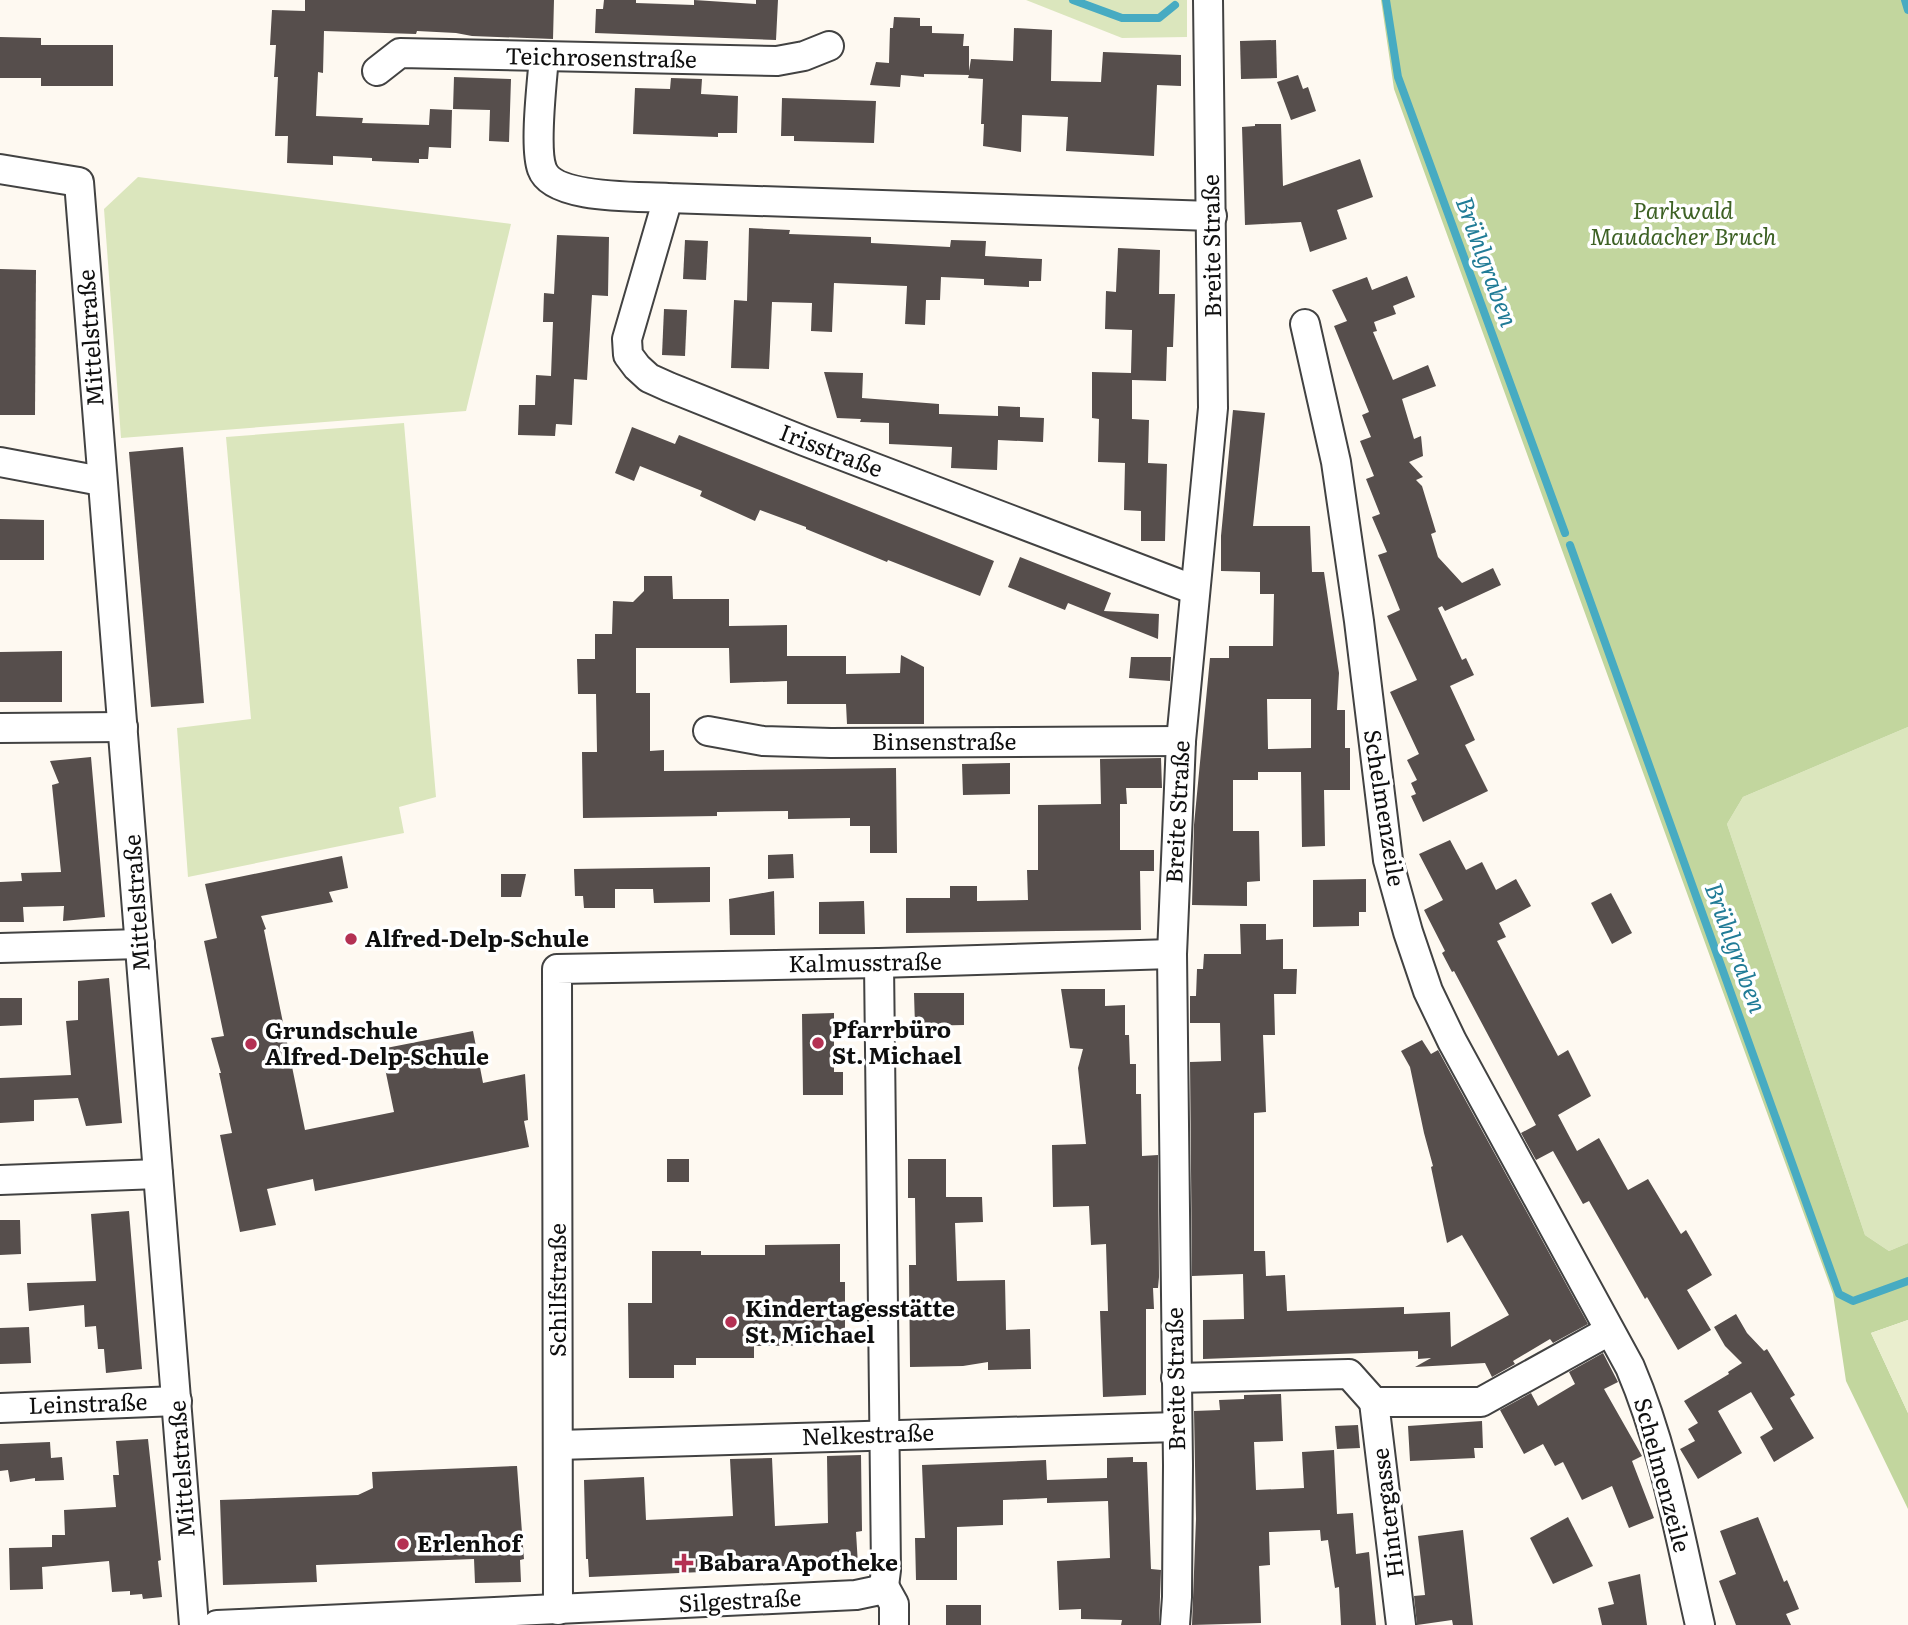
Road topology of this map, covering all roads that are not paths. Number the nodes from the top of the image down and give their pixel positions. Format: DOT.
graph roads {
  1 [pos="1208,0"];
  2 [pos="829,46"];
  3 [pos="544,57"];
  4 [pos="377,71"];
  5 [pos="0,169"];
  6 [pos="668,198"];
  7 [pos="1212,216"];
  8 [pos="1305,324"];
  9 [pos="0,463"];
  10 [pos="102,481"];
  11 [pos="1195,590"];
  12 [pos="123,727"];
  13 [pos="0,728"];
  14 [pos="708,730"];
  15 [pos="1181,741"];
  16 [pos="140,944"];
  17 [pos="0,948"];
  18 [pos="1172,954"];
  19 [pos="879,963"];
  20 [pos="558,969"];
  21 [pos="158,1174"];
  22 [pos="0,1180"];
  23 [pos="1609,1331"];
  24 [pos="1176,1378"];
  25 [pos="177,1401"];
  26 [pos="1374,1402"];
  27 [pos="0,1408"];
  28 [pos="1177,1427"];
  29 [pos="886,1434"];
  30 [pos="558,1444"];
  31 [pos="884,1586"];
  32 [pos="558,1610"];
  33 [pos="721,1613"];
  34 [pos="194,1625"];
  35 [pos="217,1625"];
  36 [pos="894,1625"];
  37 [pos="1175,1625"];
  38 [pos="1401,1625"];
  39 [pos="1700,1625"];
  1 -- 7 [label="street, Breite Straße"];
  2 -- 3 [label="street, Teichrosenstraße"];
  3 -- 4 [label="street, Teichrosenstraße"];
  3 -- 6 [label="street"];
  5 -- 10 [label="street, Mittelstraße"];
  6 -- 7 [label="street"];
  6 -- 11 [label="street, Irisstraße"];
  7 -- 11 [label="street, Breite Straße"];
  8 -- 23 [label="street, Schelmenzeile"];
  9 -- 10 [label="street"];
  10 -- 12 [label="street, Mittelstraße"];
  11 -- 15 [label="street, Breite Straße"];
  12 -- 13 [label="street"];
  12 -- 16 [label="street, Mittelstraße"];
  14 -- 15 [label="street, Binsenstraße"];
  15 -- 18 [label="street, Breite Straße"];
  16 -- 17 [label="street"];
  16 -- 21 [label="street, Mittelstraße"];
  18 -- 19 [label="street, Kalmusstraße"];
  18 -- 24 [label="street, Breite Straße"];
  19 -- 20 [label="street, Kalmusstraße"];
  19 -- 29 [label="street"];
  20 -- 30 [label="street, Schilfstraße"];
  21 -- 22 [label="street"];
  21 -- 25 [label="street, Mittelstraße"];
  23 -- 26 [label="street"];
  23 -- 39 [label="street, Schelmenzeile"];
  24 -- 26 [label="street"];
  24 -- 28 [label="street, Breite Straße"];
  25 -- 27 [label="street, Leinstraße"];
  25 -- 34 [label="street, Mittelstraße"];
  26 -- 38 [label="street, Hintergasse"];
  28 -- 29 [label="street, Nelkestraße"];
  28 -- 37 [label="street, Breite Straße"];
  29 -- 30 [label="street, Nelkestraße"];
  29 -- 31 [label="street"];
  30 -- 32 [label="street, Schilfstraße"];
  31 -- 33 [label="street, Silgestraße"];
  31 -- 36 [label="street"];
  32 -- 33 [label="street, Silgestraße"];
  32 -- 35 [label="street, Silgestraße"];
}
